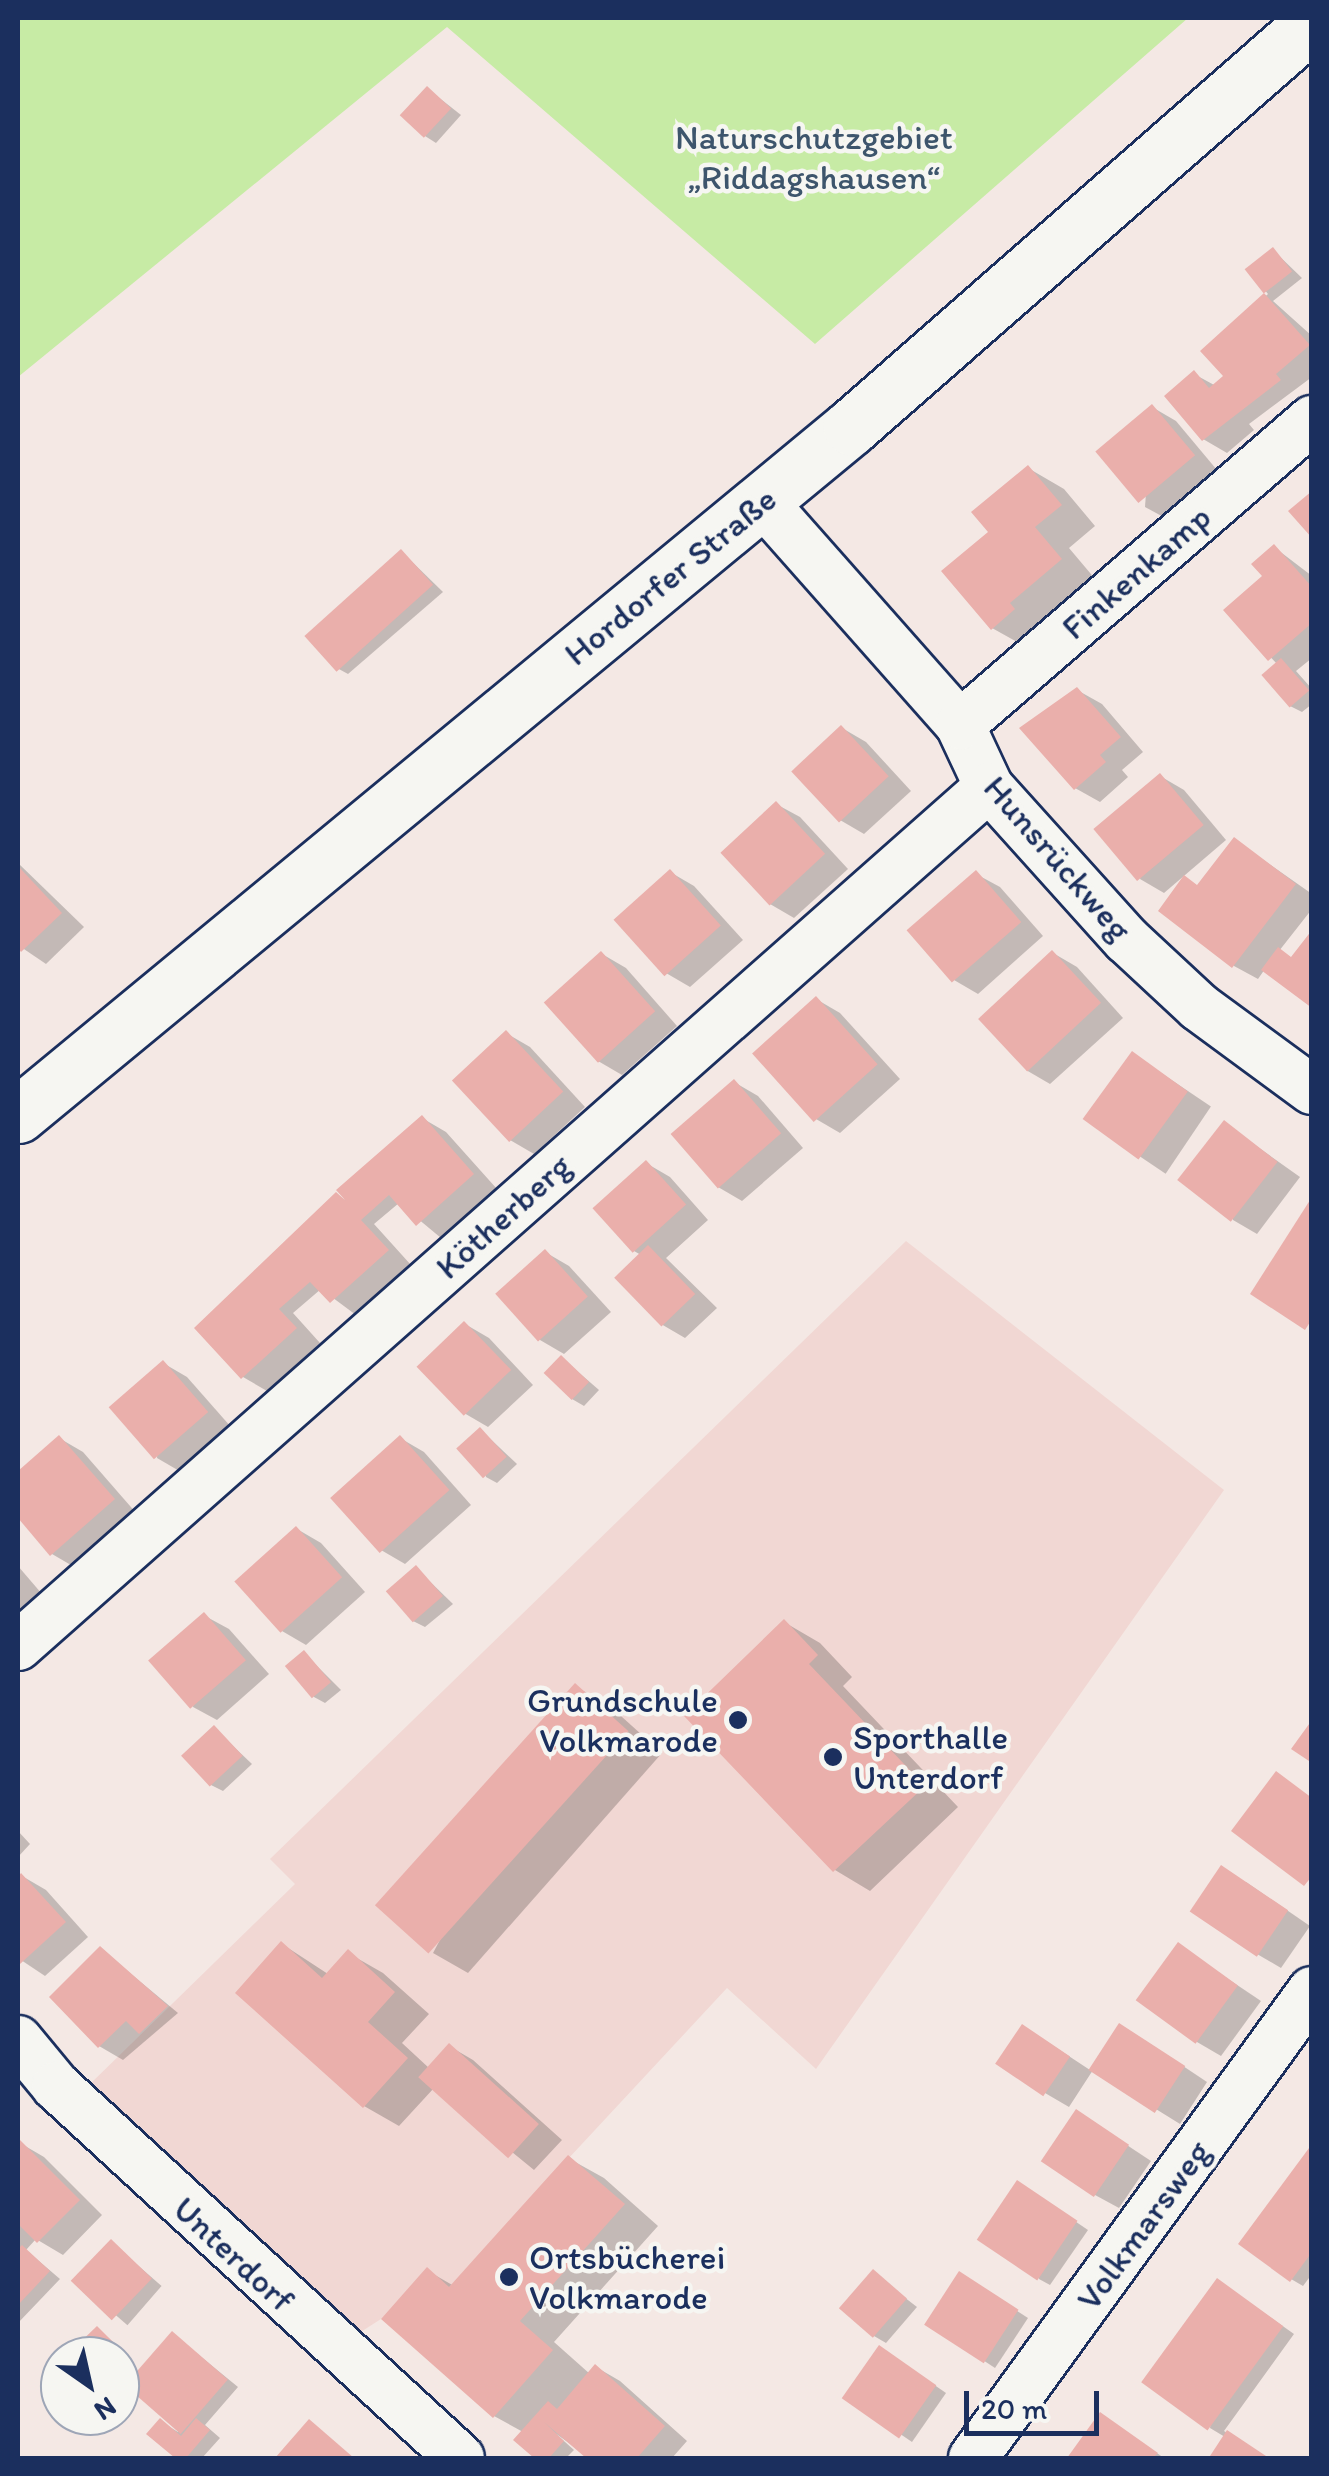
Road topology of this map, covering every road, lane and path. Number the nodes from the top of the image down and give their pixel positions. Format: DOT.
graph roads {
  1 [pos="1312,23"];
  2 [pos="1312,420"];
  3 [pos="762,502"];
  4 [pos="960,724"];
  5 [pos="989,787"];
  6 [pos="1312,1090"];
  7 [pos="18,1115"];
  8 [pos="18,1646"];
  9 [pos="1312,1991"];
  10 [pos="18,2040"];
  11 [pos="460,2458"];
  12 [pos="973,2458"];
  1 -- 3 [label="main road, Hordorfer Straße"];
  2 -- 4 [label="street, Finkenkamp"];
  3 -- 4 [label="street, Hunsrückweg"];
  3 -- 7 [label="main road, Hordorfer Straße"];
  4 -- 5 [label="street, Hunsrückweg"];
  5 -- 6 [label="street, Hunsrückweg"];
  5 -- 8 [label="street, Kötherberg"];
  9 -- 12 [label="street, Volkmarsweg"];
  10 -- 11 [label="street, Unterdorf"];
}
